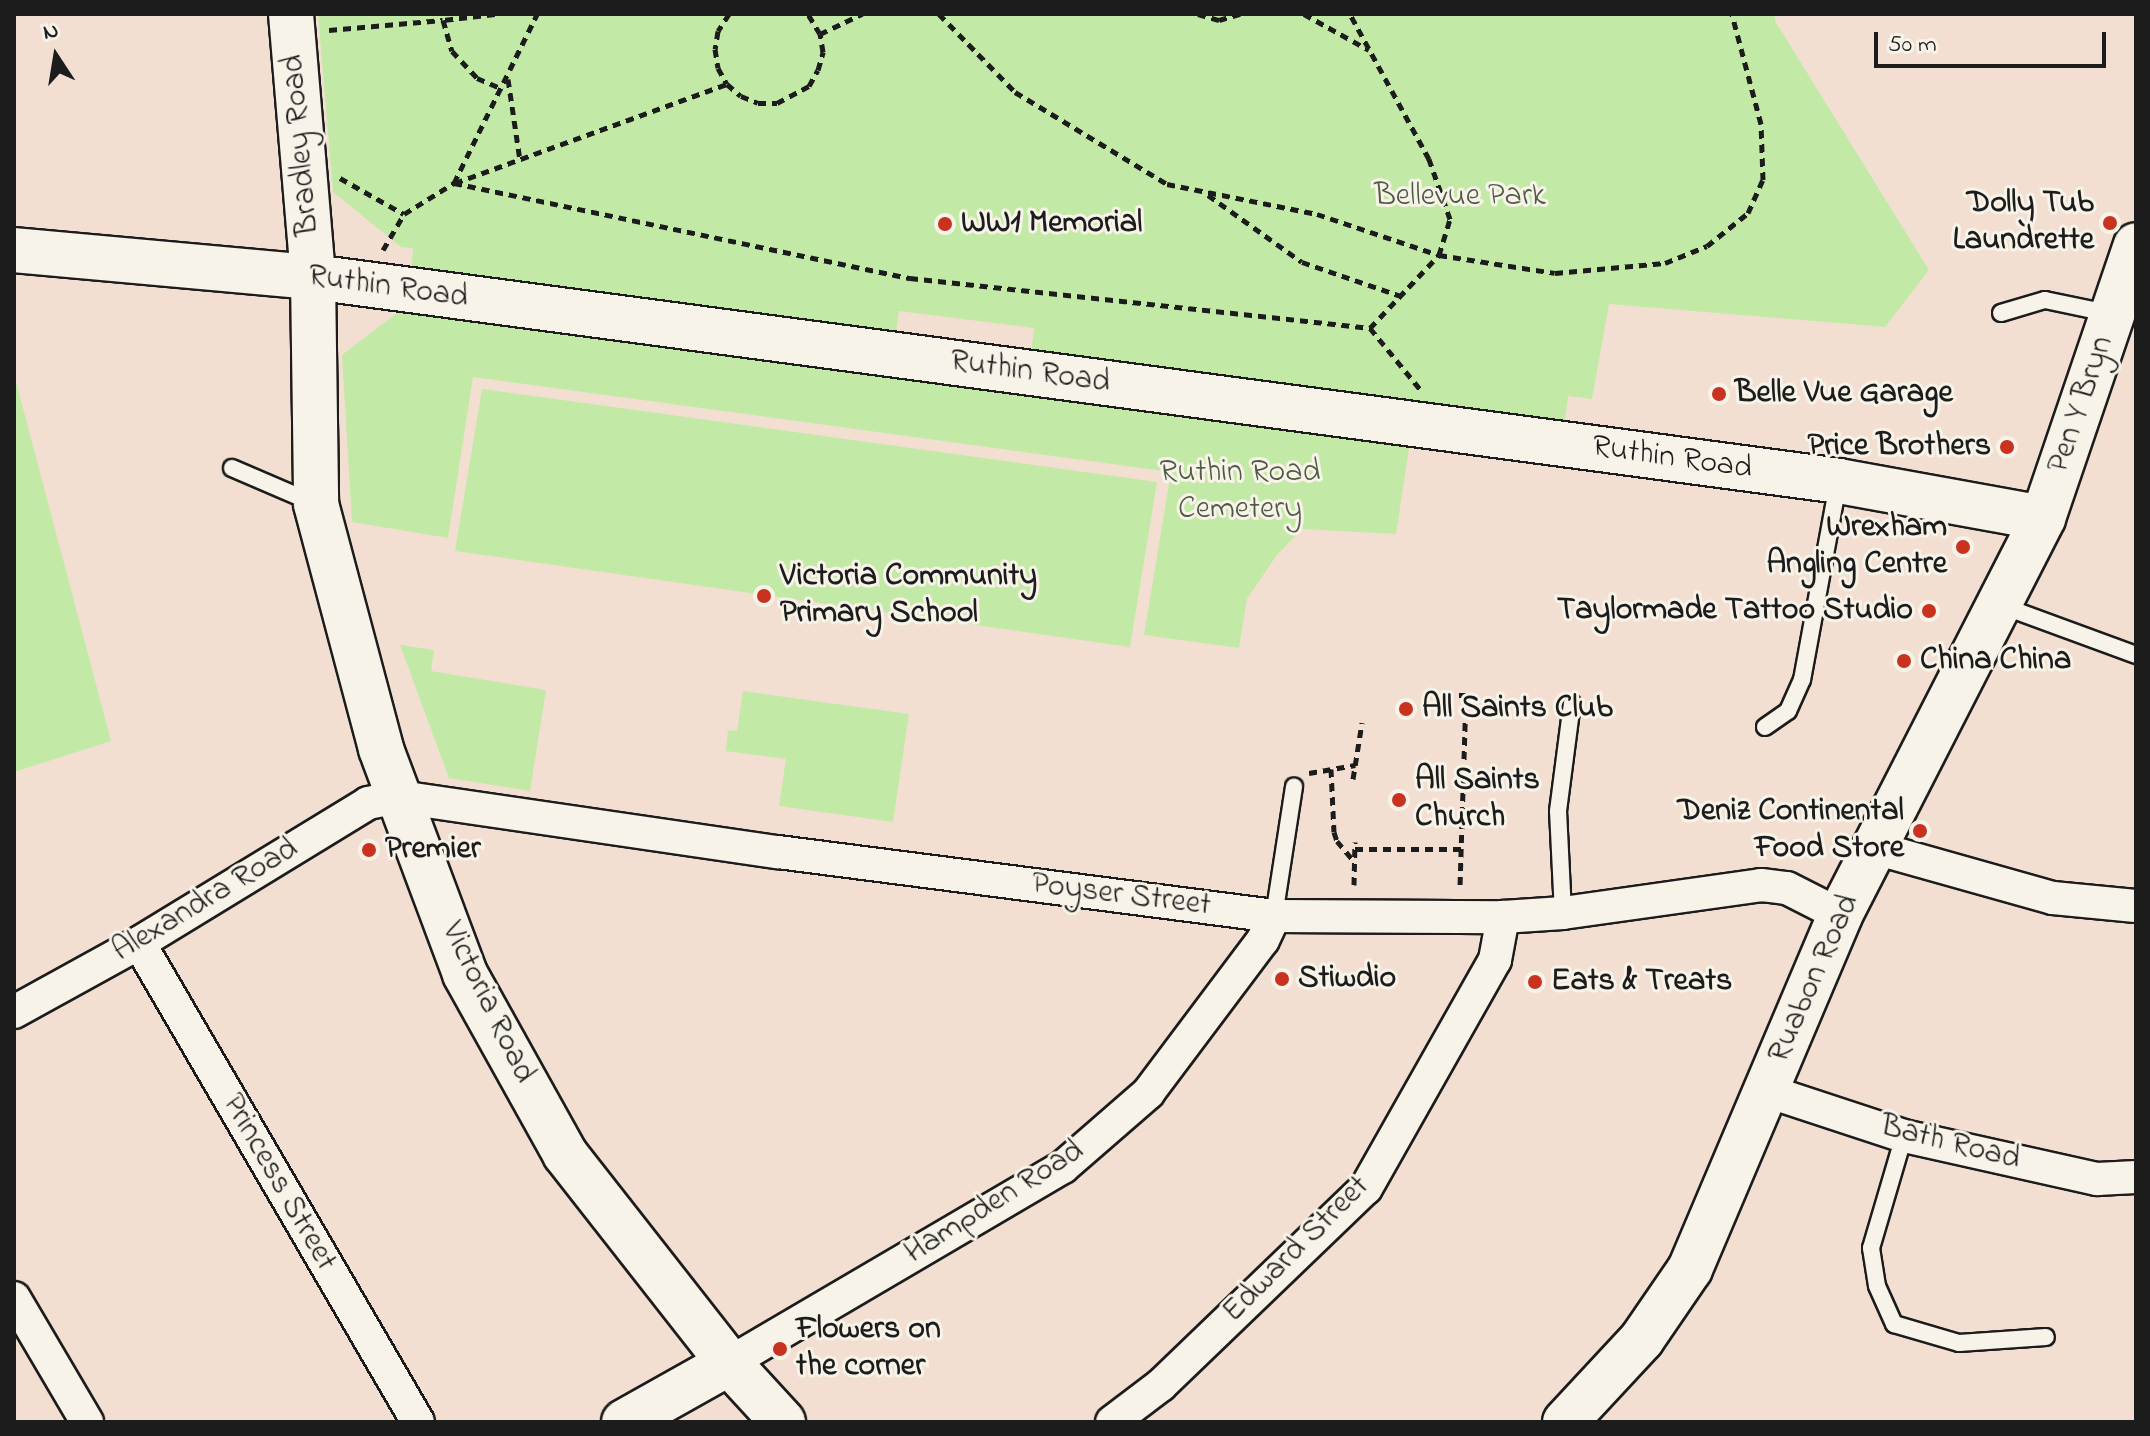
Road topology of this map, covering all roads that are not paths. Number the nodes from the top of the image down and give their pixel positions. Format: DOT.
graph roads {
  1 [pos="309,22"];
  2 [pos="2136,245"];
  3 [pos="14,250"];
  4 [pos="313,277"];
  5 [pos="2123,307"];
  6 [pos="2001,313"];
  7 [pos="232,468"];
  8 [pos="1839,481"];
  9 [pos="316,504"];
  10 [pos="2043,518"];
  11 [pos="1999,604"];
  12 [pos="2136,655"];
  13 [pos="1572,703"];
  14 [pos="1765,727"];
  15 [pos="1294,787"];
  16 [pos="399,797"];
  17 [pos="1875,848"];
  18 [pos="2136,906"];
  19 [pos="1563,913"];
  20 [pos="1840,915"];
  21 [pos="1274,916"];
  22 [pos="1503,917"];
  23 [pos="139,943"];
  24 [pos="14,1012"];
  25 [pos="1767,1091"];
  26 [pos="1904,1136"];
  27 [pos="2136,1177"];
  28 [pos="14,1298"];
  29 [pos="2046,1337"];
  30 [pos="729,1363"];
  31 [pos="87,1422"];
  32 [pos="418,1422"];
  33 [pos="624,1422"];
  34 [pos="783,1422"];
  35 [pos="1112,1422"];
  36 [pos="1565,1422"];
  1 -- 4 [label="main road, Bradley Road"];
  2 -- 5 [label="main road, Pen Y Bryn"];
  3 -- 4 [label="main road, Ruthin Road"];
  4 -- 8 [label="main road, Ruthin Road"];
  4 -- 9 [label="main road, Victoria Road"];
  5 -- 6 [label="lane"];
  5 -- 10 [label="main road, Pen Y Bryn"];
  7 -- 9 [label="lane"];
  8 -- 10 [label="main road, Ruthin Road"];
  8 -- 14 [label="lane"];
  9 -- 16 [label="main road, Victoria Road"];
  10 -- 11 [label="main road, Ruabon Road"];
  11 -- 12 [label="lane"];
  11 -- 17 [label="main road, Ruabon Road"];
  13 -- 19 [label="lane"];
  15 -- 21 [label="lane"];
  16 -- 21 [label="street, Poyser Street"];
  16 -- 23 [label="street, Alexandra Road"];
  16 -- 30 [label="main road, Victoria Road"];
  17 -- 18 [label="street"];
  17 -- 20 [label="main road, Ruabon Road"];
  19 -- 20 [label="street, Poyser Street"];
  19 -- 22 [label="street, Poyser Street"];
  20 -- 25 [label="main road, Ruabon Road"];
  21 -- 22 [label="street, Poyser Street"];
  21 -- 30 [label="street, Hampden Road"];
  22 -- 35 [label="street, Edward Street"];
  23 -- 24 [label="street, Alexandra Road"];
  23 -- 32 [label="street, Princess Street"];
  25 -- 26 [label="street, Bath Road"];
  25 -- 36 [label="main road, Ruabon Road"];
  26 -- 27 [label="street, Bath Road"];
  26 -- 29 [label="lane"];
  28 -- 31 [label="street"];
  30 -- 33 [label="main road"];
  30 -- 34 [label="main road, Victoria Road"];
}
